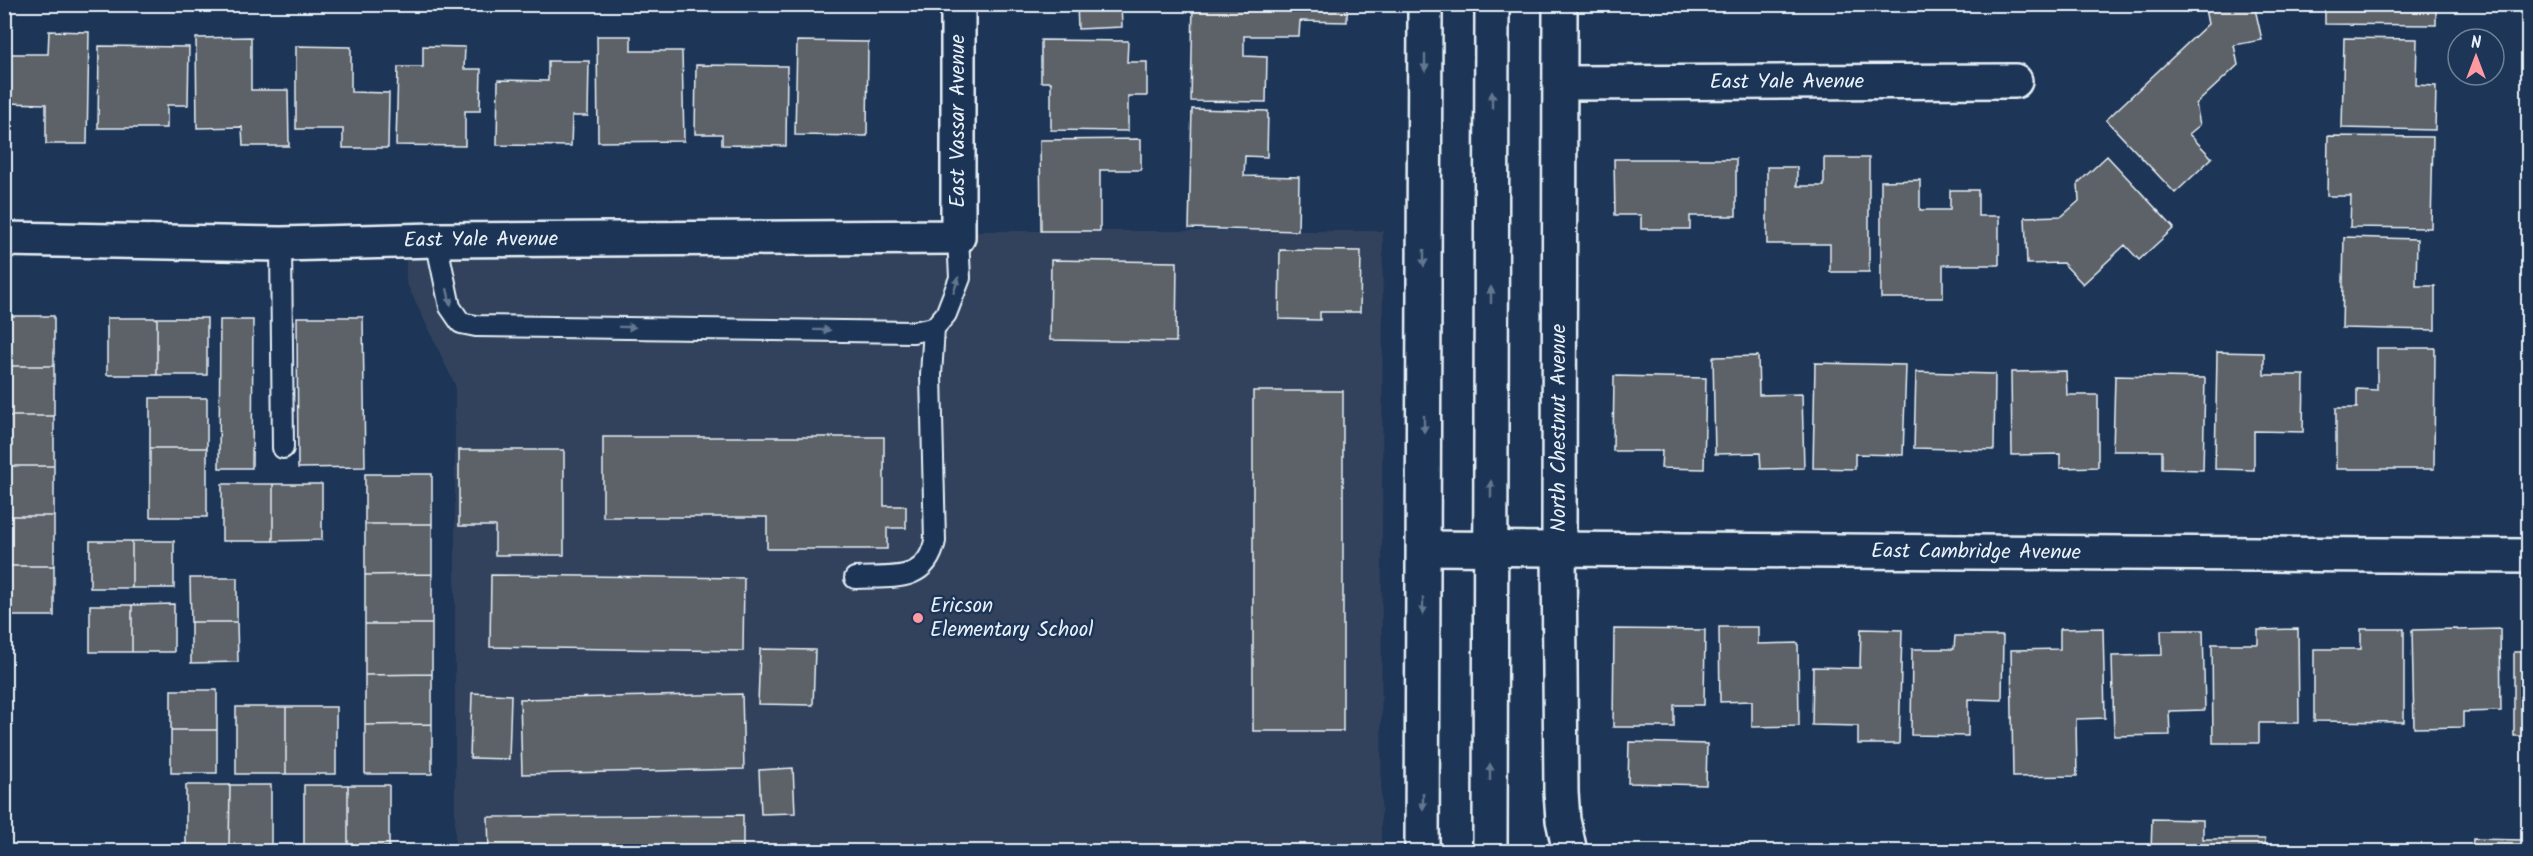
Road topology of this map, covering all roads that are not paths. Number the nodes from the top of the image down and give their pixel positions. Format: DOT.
graph roads {
  1 [pos="958,4"];
  2 [pos="1425,4"];
  3 [pos="1492,4"];
  4 [pos="1560,4"];
  5 [pos="2015,81"];
  6 [pos="1561,83"];
  7 [pos="958,237"];
  8 [pos="4,239"];
  9 [pos="436,240"];
  10 [pos="281,244"];
  11 [pos="934,328"];
  12 [pos="283,448"];
  13 [pos="1424,548"];
  14 [pos="1491,548"];
  15 [pos="1559,548"];
  16 [pos="2529,556"];
  17 [pos="855,578"];
  18 [pos="1422,852"];
  19 [pos="1490,852"];
  20 [pos="1570,852"];
  1 -- 7 [label="street, East Vassar Avenue"];
  2 -- 13 [label="street, one-way"];
  14 -- 3 [label="street, one-way"];
  4 -- 6 [label="street, North Chestnut Avenue"];
  5 -- 6 [label="street, East Yale Avenue"];
  6 -- 15 [label="street, North Chestnut Avenue"];
  7 -- 9 [label="street, East Yale Avenue"];
  11 -- 7 [label="lane, one-way"];
  8 -- 10 [label="street, East Yale Avenue"];
  9 -- 10 [label="street, East Yale Avenue"];
  9 -- 11 [label="lane, one-way"];
  10 -- 12 [label="lane"];
  11 -- 17 [label="lane"];
  13 -- 14 [label="street, East Cambridge Avenue"];
  13 -- 18 [label="street, one-way"];
  14 -- 15 [label="street, East Cambridge Avenue"];
  19 -- 14 [label="street, one-way"];
  15 -- 16 [label="street, East Cambridge Avenue"];
  15 -- 20 [label="street, North Chestnut Avenue"];
}
